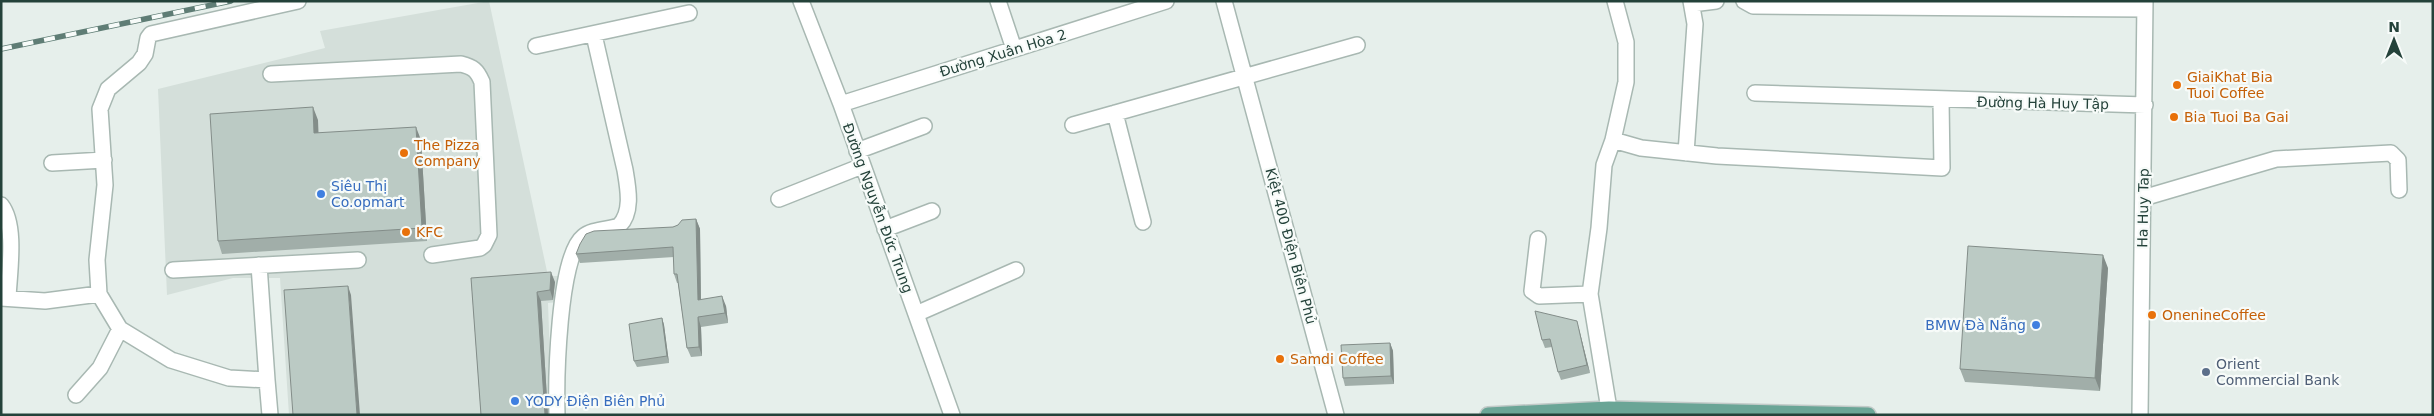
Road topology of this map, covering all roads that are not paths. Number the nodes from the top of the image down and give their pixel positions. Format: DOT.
graph roads {
  1 [pos="298,1"];
  2 [pos="801,1"];
  3 [pos="998,1"];
  4 [pos="1166,1"];
  5 [pos="1224,1"];
  6 [pos="1615,1"];
  7 [pos="1716,1"];
  8 [pos="1691,3"];
  9 [pos="1749,4"];
  10 [pos="2145,5"];
  11 [pos="689,13"];
  12 [pos="594,35"];
  13 [pos="536,46"];
  14 [pos="1357,46"];
  15 [pos="1014,49"];
  16 [pos="272,74"];
  17 [pos="1246,78"];
  18 [pos="1755,93"];
  19 [pos="1941,100"];
  20 [pos="841,104"];
  21 [pos="2145,105"];
  22 [pos="1115,113"];
  23 [pos="1073,125"];
  24 [pos="924,126"];
  25 [pos="1613,140"];
  26 [pos="857,151"];
  27 [pos="1686,153"];
  28 [pos="104,160"];
  29 [pos="52,163"];
  30 [pos="862,166"];
  31 [pos="2399,190"];
  32 [pos="2144,198"];
  33 [pos="778,199"];
  34 [pos="1,205"];
  35 [pos="932,211"];
  36 [pos="1143,222"];
  37 [pos="885,229"];
  38 [pos="1538,240"];
  39 [pos="432,255"];
  40 [pos="358,260"];
  41 [pos="259,265"];
  42 [pos="173,270"];
  43 [pos="1016,270"];
  44 [pos="99,294"];
  45 [pos="1590,294"];
  46 [pos="5,298"];
  47 [pos="916,314"];
  48 [pos="120,329"];
  49 [pos="267,380"];
  50 [pos="76,395"];
  51 [pos="1609,409"];
  52 [pos="270,415"];
  53 [pos="557,415"];
  54 [pos="952,415"];
  55 [pos="1336,415"];
  56 [pos="1488,415"];
  57 [pos="1868,415"];
  58 [pos="2140,415"];
  1 -- 28 [label="street"];
  2 -- 20 [label="street, Đường Nguyễn Đức Trung"];
  3 -- 15 [label="street"];
  4 -- 15 [label="street, Đường Xuân Hòa 2"];
  5 -- 17 [label="street, Kiệt 400 Điện Biên Phủ"];
  6 -- 25 [label="street"];
  7 -- 8 [label="street"];
  8 -- 27 [label="street"];
  9 -- 10 [label="street"];
  10 -- 21 [label="street, Ha Huy Tap"];
  11 -- 12 [label="street"];
  12 -- 13 [label="street"];
  12 -- 53 [label="street"];
  14 -- 17 [label="street"];
  15 -- 20 [label="street, Đường Xuân Hòa 2"];
  16 -- 39 [label="street"];
  17 -- 22 [label="street"];
  17 -- 55 [label="street, Kiệt 400 Điện Biên Phủ"];
  18 -- 19 [label="street, Đường Hà Huy Tập"];
  19 -- 21 [label="street, Đường Hà Huy Tập"];
  19 -- 27 [label="street"];
  20 -- 26 [label="street, Đường Nguyễn Đức Trung"];
  21 -- 32 [label="street, Ha Huy Tap"];
  22 -- 23 [label="street"];
  22 -- 36 [label="street"];
  24 -- 26 [label="street"];
  25 -- 27 [label="street"];
  25 -- 45 [label="street"];
  26 -- 30 [label="street, Đường Nguyễn Đức Trung"];
  28 -- 29 [label="street"];
  28 -- 44 [label="street"];
  30 -- 33 [label="street"];
  30 -- 37 [label="street, Đường Nguyễn Đức Trung"];
  31 -- 32 [label="street"];
  32 -- 58 [label="street, Ha Huy Tap"];
  34 -- 46 [label="street"];
  35 -- 37 [label="street"];
  37 -- 47 [label="street, Đường Nguyễn Đức Trung"];
  38 -- 45 [label="street"];
  40 -- 41 [label="street"];
  41 -- 42 [label="street"];
  41 -- 49 [label="street"];
  43 -- 47 [label="street"];
  44 -- 46 [label="street"];
  44 -- 48 [label="street"];
  45 -- 51 [label="street"];
  47 -- 54 [label="street, Đường Nguyễn Đức Trung"];
  48 -- 49 [label="street"];
  48 -- 50 [label="street"];
  49 -- 52 [label="street"];
  51 -- 56 [label="main road"];
  51 -- 57 [label="main road"];
}
